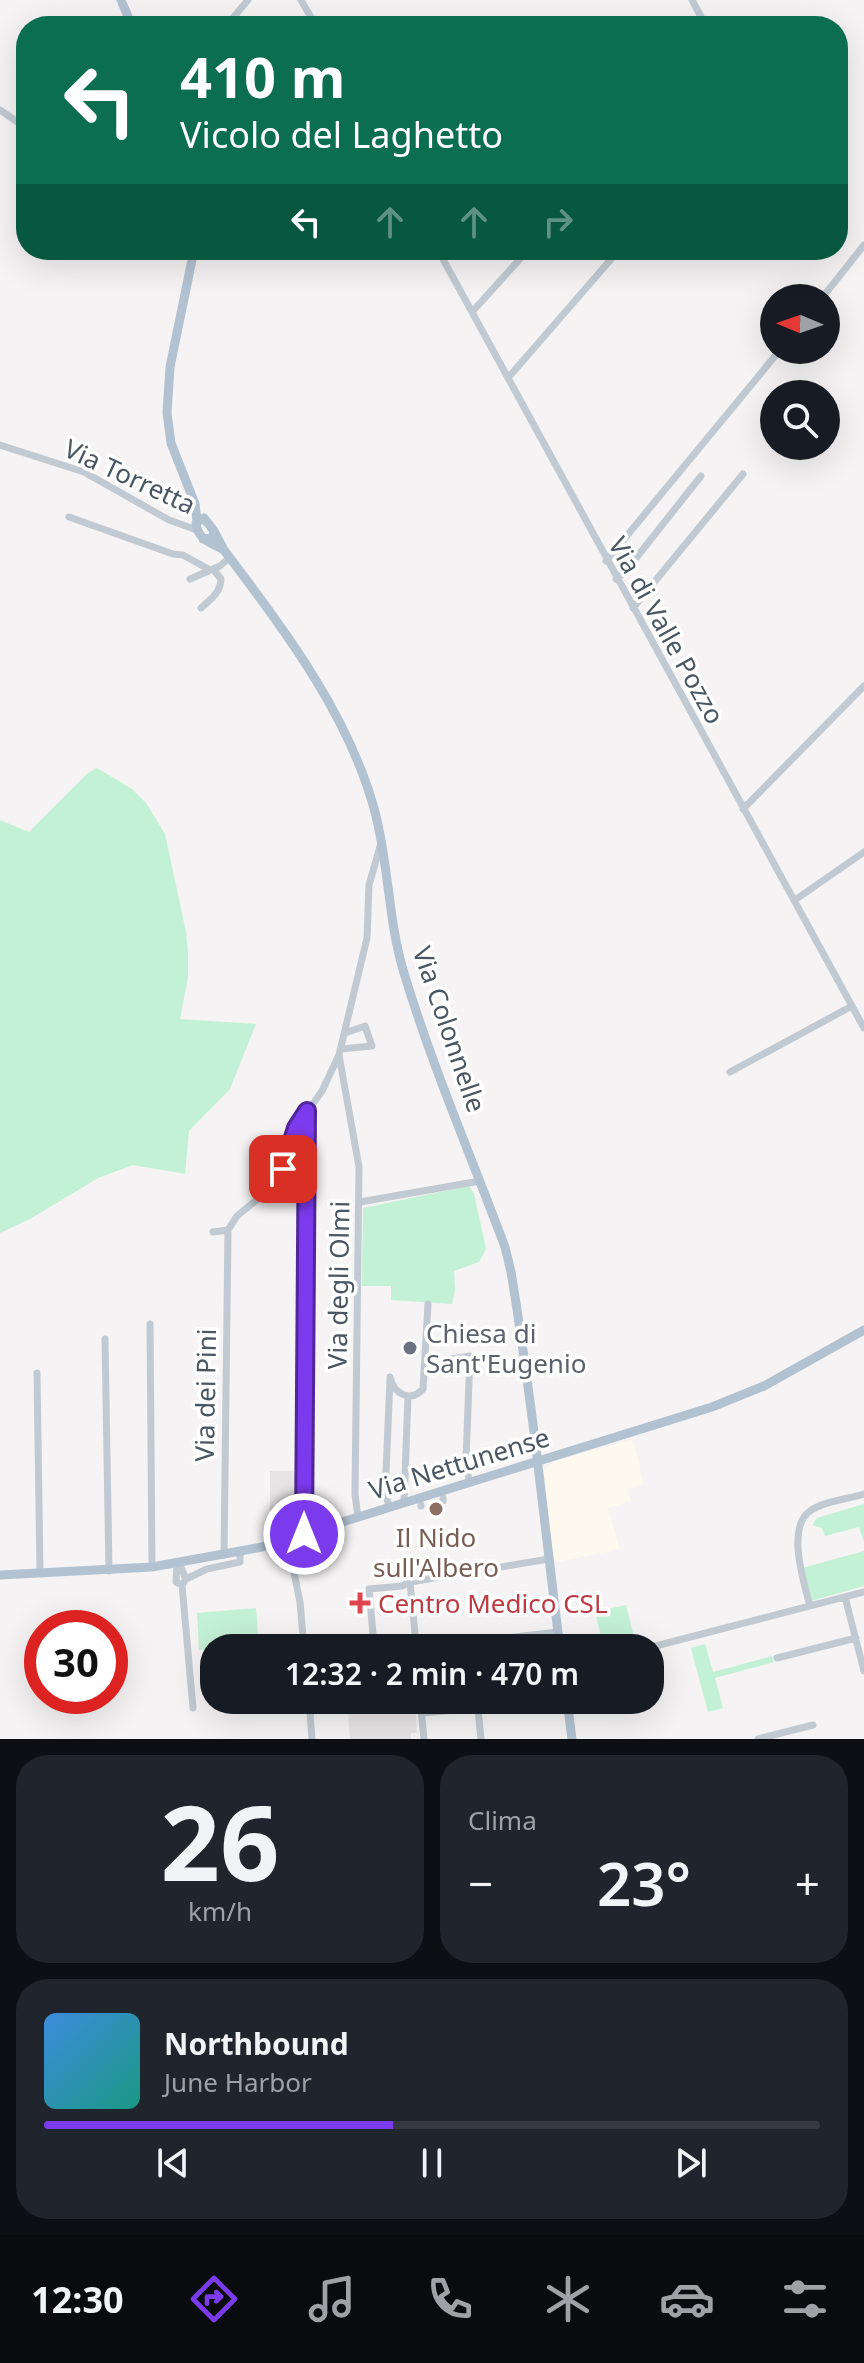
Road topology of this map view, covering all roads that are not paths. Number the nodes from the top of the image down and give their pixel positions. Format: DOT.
graph roads {
  1 [pos="248,0"];
  2 [pos="234,16"];
  3 [pos="864,245"];
  4 [pos="192,260"];
  5 [pos="443,260"];
  6 [pos="519,260"];
  7 [pos="610,260"];
  8 [pos="833,284"];
  9 [pos="472,312"];
  10 [pos="768,364"];
  11 [pos="508,378"];
  12 [pos="0,445"];
  13 [pos="743,474"];
  14 [pos="701,476"];
  15 [pos="69,517"];
  16 [pos="200,524"];
  17 [pos="214,531"];
  18 [pos="226,554"];
  19 [pos="606,561"];
  20 [pos="211,569"];
  21 [pos="190,579"];
  22 [pos="616,579"];
  23 [pos="201,608"];
  24 [pos="633,608"];
  25 [pos="864,686"];
  26 [pos="743,809"];
  27 [pos="381,841"];
  28 [pos="864,852"];
  29 [pos="795,900"];
  30 [pos="852,1006"];
  31 [pos="864,1028"];
  32 [pos="345,1033"];
  33 [pos="340,1052"];
  34 [pos="730,1072"];
  35 [pos="307,1111"];
  36 [pos="480,1181"];
  37 [pos="360,1202"];
  38 [pos="228,1230"];
  39 [pos="213,1232"];
  40 [pos="428,1304"];
  41 [pos="150,1324"];
  42 [pos="864,1330"];
  43 [pos="105,1339"];
  44 [pos="426,1363"];
  45 [pos="37,1373"];
  46 [pos="408,1396"];
  47 [pos="538,1460"];
  48 [pos="469,1482"];
  49 [pos="864,1494"];
  50 [pos="404,1503"];
  51 [pos="390,1507"];
  52 [pos="358,1518"];
  53 [pos="304,1534"];
  54 [pos="287,1539"];
  55 [pos="240,1551"];
  56 [pos="224,1555"];
  57 [pos="549,1559"];
  58 [pos="178,1564"];
  59 [pos="152,1567"];
  60 [pos="109,1571"];
  61 [pos="40,1573"];
  62 [pos="0,1575"];
  63 [pos="184,1582"];
  64 [pos="410,1582"];
  65 [pos="864,1592"];
  66 [pos="845,1597"];
  67 [pos="810,1606"];
  68 [pos="558,1632"];
  69 [pos="303,1634"];
  70 [pos="373,1634"];
  71 [pos="415,1634"];
  72 [pos="546,1634"];
  73 [pos="856,1638"];
  74 [pos="664,1644"];
  75 [pos="777,1658"];
  76 [pos="864,1671"];
  77 [pos="193,1708"];
  78 [pos="310,1714"];
  79 [pos="422,1714"];
  80 [pos="479,1714"];
  81 [pos="569,1714"];
  82 [pos="813,1725"];
  83 [pos="312,1739"];
  84 [pos="424,1739"];
  85 [pos="481,1739"];
  86 [pos="572,1739"];
  87 [pos="758,1739"];
  1 -- 2 [label="street"];
  3 -- 8 [label="street"];
  4 -- 16 [label="main road, Via Colonnelle"];
  5 -- 9 [label="street, Via di Valle Pozzo"];
  6 -- 9 [label="street"];
  7 -- 11 [label="street"];
  9 -- 11 [label="street, Via di Valle Pozzo"];
  10 -- 19 [label="street"];
  11 -- 19 [label="street, Via di Valle Pozzo"];
  12 -- 16 [label="street, Via Torretta"];
  13 -- 24 [label="street"];
  14 -- 22 [label="street"];
  15 -- 20 [label="street"];
  16 -- 17 [label="main road, Via Colonnelle"];
  16 -- 17 [label="main road"];
  16 -- 18 [label="main road, Via Colonnelle"];
  17 -- 18 [label="main road, Via Colonnelle"];
  18 -- 20 [label="street"];
  18 -- 27 [label="main road, Via Colonnelle"];
  19 -- 22 [label="street, Via di Valle Pozzo"];
  20 -- 21 [label="street"];
  20 -- 23 [label="street"];
  22 -- 24 [label="street, Via di Valle Pozzo"];
  24 -- 26 [label="street, Via di Valle Pozzo"];
  25 -- 26 [label="street"];
  26 -- 29 [label="street, Via di Valle Pozzo"];
  27 -- 32 [label="street"];
  27 -- 36 [label="main road, Via Colonnelle"];
  28 -- 29 [label="street"];
  29 -- 30 [label="street, Via di Valle Pozzo"];
  30 -- 31 [label="street, Via di Valle Pozzo"];
  30 -- 34 [label="street"];
  32 -- 33 [label="street"];
  32 -- 33 [label="street"];
  33 -- 35 [label="street"];
  33 -- 37 [label="street, Via degli Olmi"];
  35 -- 38 [label="street"];
  35 -- 53 [label="street"];
  36 -- 37 [label="street"];
  36 -- 47 [label="main road, Via Colonnelle"];
  37 -- 52 [label="street, Via degli Olmi"];
  38 -- 39 [label="street"];
  38 -- 56 [label="street, Via dei Pini"];
  40 -- 44 [label="street"];
  41 -- 59 [label="street"];
  42 -- 47 [label="main road, Via Nettunense"];
  43 -- 60 [label="street"];
  44 -- 46 [label="street"];
  44 -- 48 [label="street"];
  45 -- 61 [label="street"];
  46 -- 50 [label="street"];
  46 -- 51 [label="street"];
  47 -- 48 [label="main road, Via Nettunense"];
  47 -- 57 [label="main road, Via Colonnelle"];
  48 -- 50 [label="main road, Via Nettunense"];
  49 -- 67 [label="street"];
  50 -- 51 [label="main road, Via Nettunense"];
  51 -- 52 [label="main road, Via Nettunense"];
  52 -- 53 [label="main road, Via Nettunense"];
  53 -- 54 [label="main road, Via Nettunense"];
  54 -- 55 [label="main road, Via Nettunense"];
  54 -- 69 [label="street"];
  55 -- 56 [label="main road, Via Nettunense"];
  55 -- 63 [label="street"];
  56 -- 58 [label="main road, Via Nettunense"];
  57 -- 64 [label="street"];
  57 -- 68 [label="main road, Via Colonnelle"];
  58 -- 59 [label="main road, Via Nettunense"];
  58 -- 63 [label="street"];
  59 -- 60 [label="main road, Via Nettunense"];
  60 -- 61 [label="main road, Via Nettunense"];
  61 -- 62 [label="main road, Via Nettunense"];
  63 -- 77 [label="street"];
  64 -- 70 [label="street"];
  64 -- 71 [label="street"];
  65 -- 66 [label="street"];
  66 -- 67 [label="street"];
  66 -- 73 [label="street"];
  67 -- 74 [label="street"];
  68 -- 72 [label="street"];
  73 -- 75 [label="street"];
  73 -- 76 [label="street"];
  78 -- 83 [label="street"];
  79 -- 84 [label="street"];
  80 -- 85 [label="street"];
  81 -- 86 [label="main road"];
  82 -- 87 [label="street"];
}
